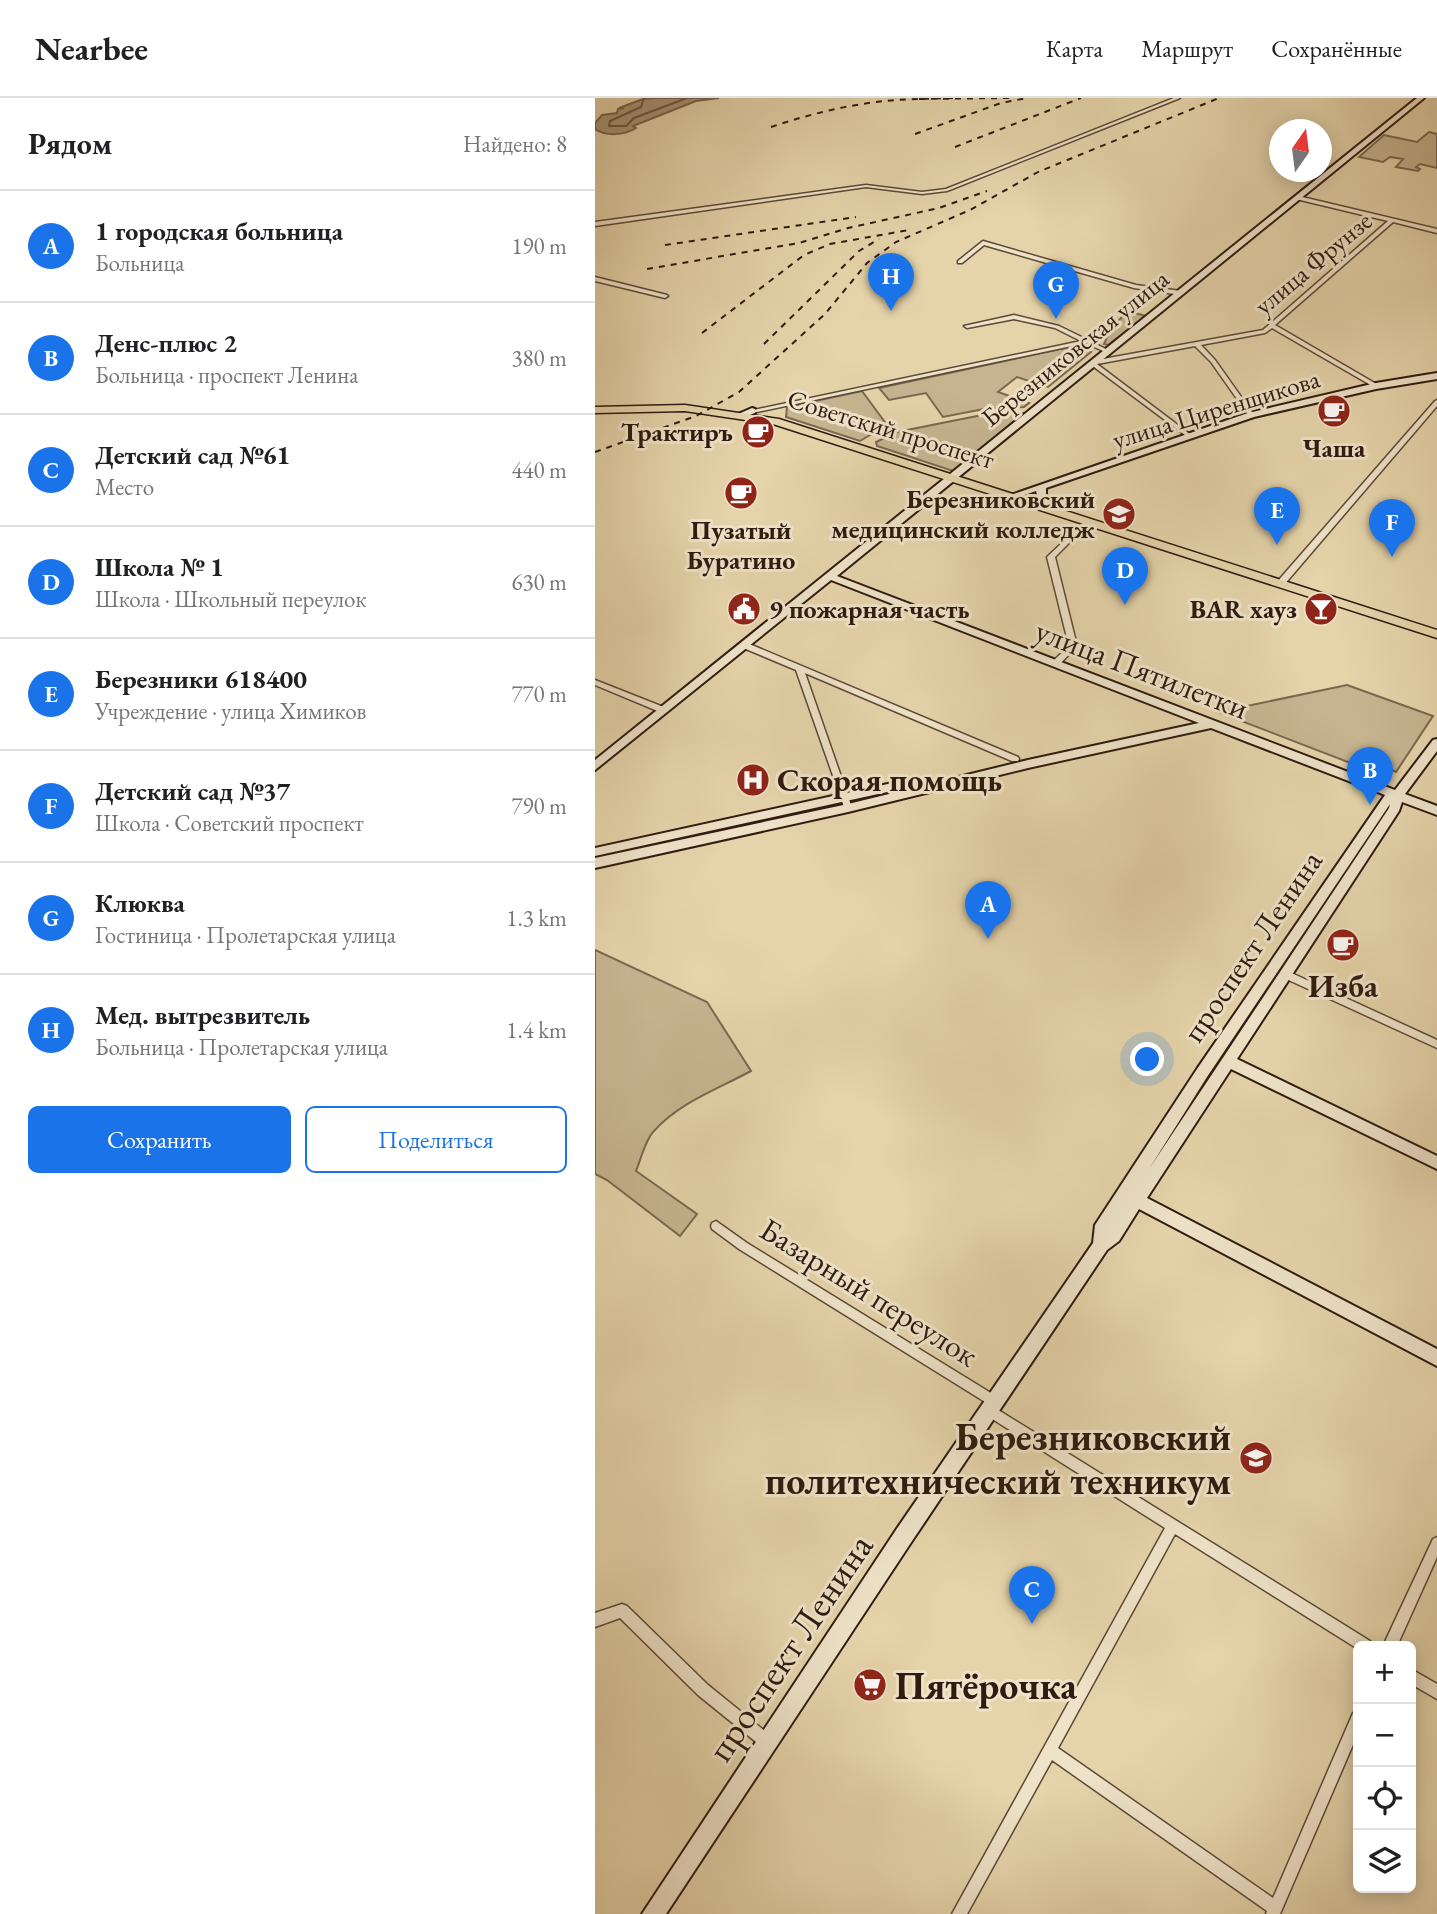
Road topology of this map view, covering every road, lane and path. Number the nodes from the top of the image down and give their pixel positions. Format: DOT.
graph roads {
  1 [pos="1178,98"];
  2 [pos="1421,98"];
  3 [pos="1298,198"];
  4 [pos="1392,220"];
  5 [pos="595,224"];
  6 [pos="1437,231"];
  7 [pos="960,262"];
  8 [pos="595,279"];
  9 [pos="1181,293"];
  10 [pos="665,296"];
  11 [pos="967,326"];
  12 [pos="1273,326"];
  13 [pos="1087,341"];
  14 [pos="1197,344"];
  15 [pos="1107,351"];
  16 [pos="1092,363"];
  17 [pos="1437,376"];
  18 [pos="1376,386"];
  19 [pos="1437,402"];
  20 [pos="595,407"];
  21 [pos="747,413"];
  22 [pos="1251,415"];
  23 [pos="1189,436"];
  24 [pos="954,476"];
  25 [pos="1041,487"];
  26 [pos="1015,495"];
  27 [pos="1051,504"];
  28 [pos="1087,522"];
  29 [pos="829,576"];
  30 [pos="1282,581"];
  31 [pos="1437,628"];
  32 [pos="1437,635"];
  33 [pos="744,645"];
  34 [pos="1055,664"];
  35 [pos="799,668"];
  36 [pos="595,682"];
  37 [pos="663,710"];
  38 [pos="1198,719"];
  39 [pos="1212,724"];
  40 [pos="1108,743"];
  41 [pos="1437,743"];
  42 [pos="1015,759"];
  43 [pos="595,766"];
  44 [pos="1398,795"];
  45 [pos="846,803"];
  46 [pos="1437,811"];
  47 [pos="595,852"];
  48 [pos="595,863"];
  49 [pos="1285,974"];
  50 [pos="1437,1044"];
  51 [pos="1230,1062"];
  52 [pos="1437,1163"];
  53 [pos="1131,1197"];
  54 [pos="716,1226"];
  55 [pos="1437,1358"];
  56 [pos="992,1406"];
  57 [pos="1172,1528"];
  58 [pos="1437,1543"];
  59 [pos="595,1619"];
  60 [pos="1357,1641"];
  61 [pos="1392,1641"];
  62 [pos="1416,1679"];
  63 [pos="1437,1692"];
  64 [pos="1353,1729"];
  65 [pos="765,1741"];
  66 [pos="1050,1750"];
  67 [pos="1274,1911"];
  68 [pos="653,1914"];
  69 [pos="959,1914"];
  1 -- 5 [label="street"];
  2 -- 3 [label="main road, Березниковская улица"];
  3 -- 4 [label="street"];
  3 -- 9 [label="main road, Березниковская улица"];
  4 -- 6 [label="street"];
  4 -- 12 [label="street, улица Фрунзе"];
  7 -- 9 [label="street"];
  8 -- 10 [label="street"];
  9 -- 15 [label="main road, Березниковская улица"];
  11 -- 13 [label="street"];
  12 -- 14 [label="street, улица Фрунзе"];
  12 -- 18 [label="street"];
  13 -- 15 [label="street"];
  13 -- 21 [label="street"];
  14 -- 16 [label="street, улица Фрунзе"];
  14 -- 22 [label="street"];
  15 -- 16 [label="main road, Березниковская улица"];
  16 -- 23 [label="street"];
  16 -- 24 [label="main road, Березниковская улица"];
  17 -- 18 [label="main road, улица Циренщикова"];
  18 -- 22 [label="main road, улица Циренщикова"];
  19 -- 30 [label="street"];
  20 -- 21 [label="main road"];
  20 -- 21 [label="main road, Советский проспект"];
  21 -- 24 [label="main road, Советский проспект"];
  22 -- 23 [label="main road, улица Циренщикова"];
  23 -- 25 [label="main road, улица Циренщикова"];
  24 -- 26 [label="main road, Советский проспект"];
  24 -- 29 [label="main road, Березниковская улица"];
  25 -- 26 [label="main road, улица Циренщикова"];
  25 -- 27 [label="main road"];
  26 -- 27 [label="main road, Советский проспект"];
  26 -- 28 [label="main road, Советский проспект"];
  27 -- 30 [label="main road, Советский проспект"];
  28 -- 30 [label="main road, Советский проспект"];
  28 -- 34 [label="street"];
  29 -- 33 [label="main road, Березниковская улица"];
  29 -- 34 [label="main road, улица Пятилетки"];
  30 -- 31 [label="main road, Советский проспект"];
  30 -- 32 [label="main road, Советский проспект"];
  33 -- 35 [label="street"];
  33 -- 37 [label="main road, Березниковская улица"];
  34 -- 38 [label="main road, улица Пятилетки"];
  35 -- 42 [label="street"];
  35 -- 45 [label="street"];
  36 -- 37 [label="street"];
  37 -- 43 [label="main road, Березниковская улица"];
  38 -- 39 [label="main road, улица Пятилетки"];
  38 -- 40 [label="main road"];
  39 -- 40 [label="main road"];
  39 -- 44 [label="main road, улица Пятилетки"];
  40 -- 42 [label="main road"];
  40 -- 45 [label="main road"];
  41 -- 44 [label="main road, проспект Ленина"];
  42 -- 45 [label="main road"];
  44 -- 46 [label="main road, улица Пятилетки"];
  44 -- 49 [label="main road, проспект Ленина"];
  44 -- 53 [label="main road, проспект Ленина"];
  45 -- 47 [label="main road"];
  45 -- 48 [label="main road"];
  49 -- 50 [label="street"];
  49 -- 51 [label="main road, проспект Ленина"];
  51 -- 52 [label="main road"];
  51 -- 53 [label="main road, проспект Ленина"];
  53 -- 55 [label="main road"];
  53 -- 56 [label="main road, проспект Ленина"];
  54 -- 56 [label="street, Базарный переулок"];
  56 -- 57 [label="street, Базарный переулок"];
  56 -- 65 [label="main road, проспект Ленина"];
  57 -- 60 [label="street, Базарный переулок"];
  57 -- 66 [label="street"];
  58 -- 61 [label="street"];
  59 -- 65 [label="street"];
  62 -- 63 [label="street"];
  64 -- 67 [label="street"];
  65 -- 68 [label="main road, проспект Ленина"];
  66 -- 67 [label="street"];
  66 -- 69 [label="street"];
}
